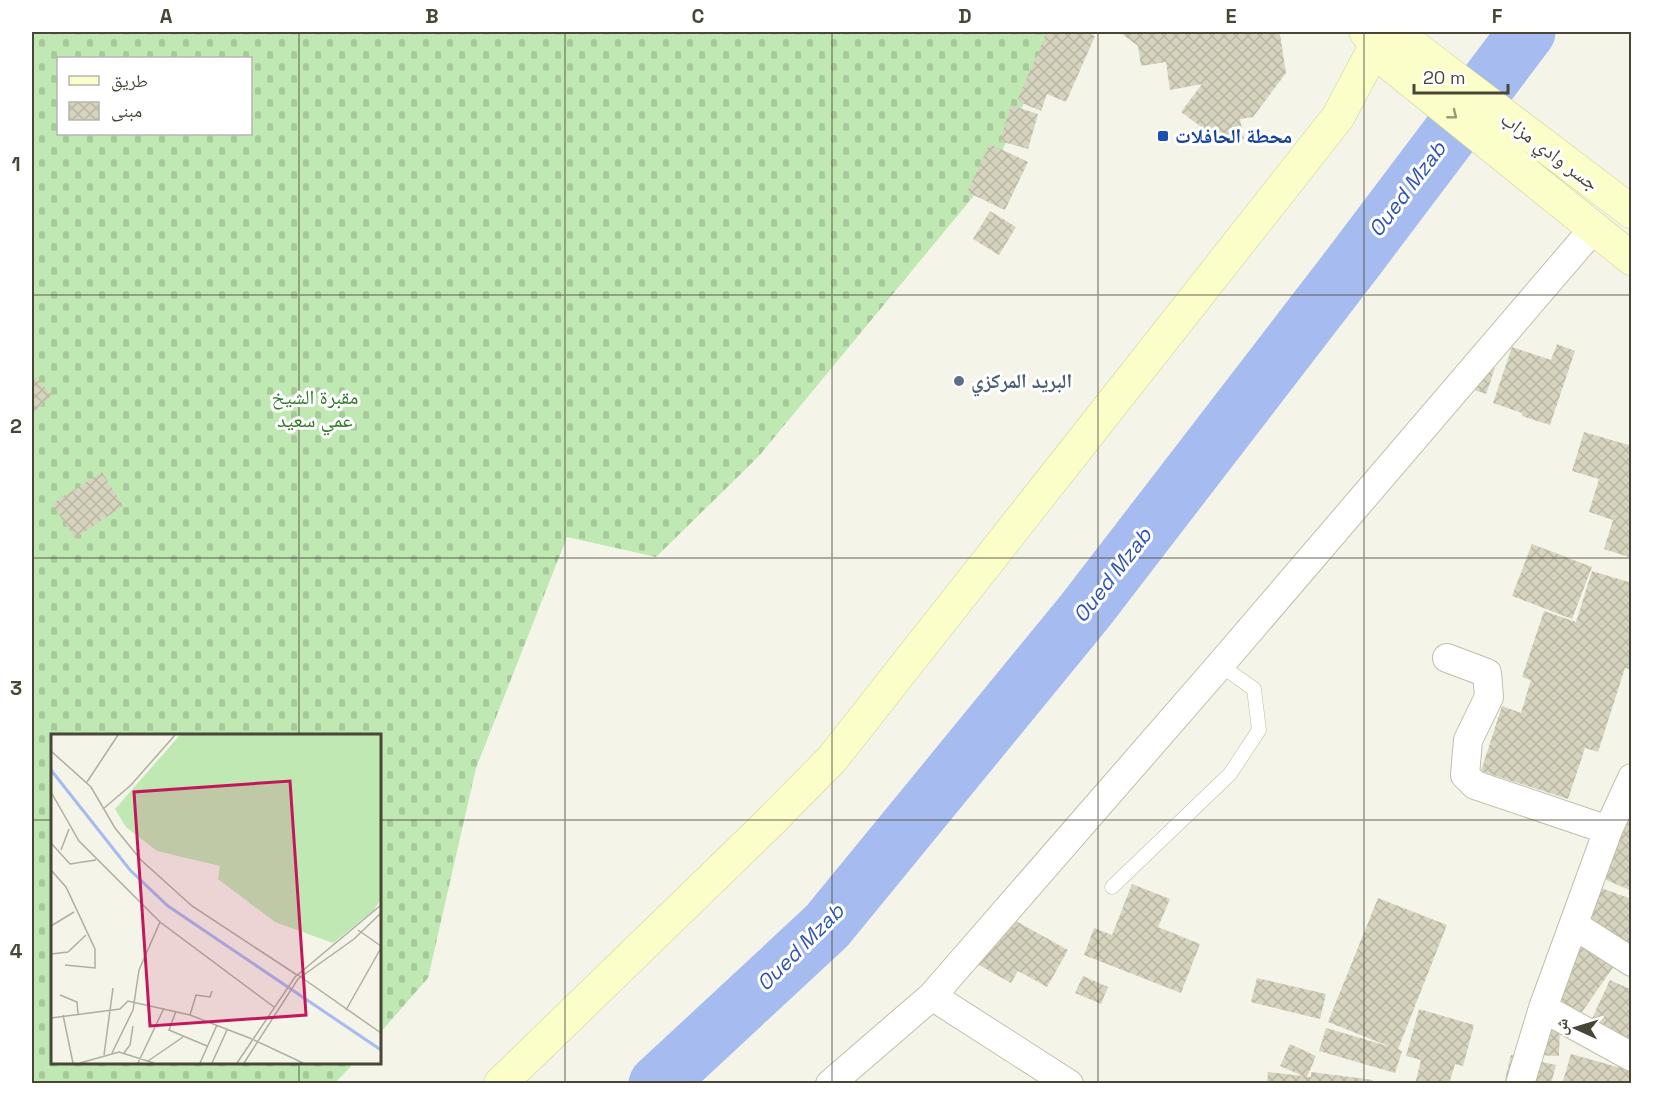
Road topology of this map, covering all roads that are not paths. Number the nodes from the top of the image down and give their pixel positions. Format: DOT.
graph roads {
  1 [pos="1388,41"];
  2 [pos="1632,212"];
  3 [pos="1588,223"];
  4 [pos="1632,259"];
  5 [pos="1447,658"];
  6 [pos="1220,665"];
  7 [pos="1632,778"];
  8 [pos="1608,830"];
  9 [pos="1112,887"];
  10 [pos="1574,925"];
  11 [pos="1632,962"];
  12 [pos="932,996"];
  13 [pos="1544,1008"];
  14 [pos="1632,1057"];
  15 [pos="500,1083"];
  16 [pos="830,1083"];
  17 [pos="1069,1083"];
  18 [pos="1520,1083"];
  1 -- 2 [label="street, جسر وادي مزاب"];
  1 -- 3 [label="street, جسر وادي مزاب, one-way"];
  1 -- 15 [label="street"];
  3 -- 4 [label="street, جسر وادي مزاب"];
  3 -- 6 [label="street"];
  5 -- 8 [label="street"];
  6 -- 9 [label="lane"];
  6 -- 12 [label="street"];
  7 -- 8 [label="street"];
  8 -- 10 [label="street"];
  10 -- 11 [label="street"];
  10 -- 13 [label="street"];
  12 -- 16 [label="street"];
  12 -- 17 [label="street"];
  13 -- 14 [label="street"];
  13 -- 18 [label="street"];
}
